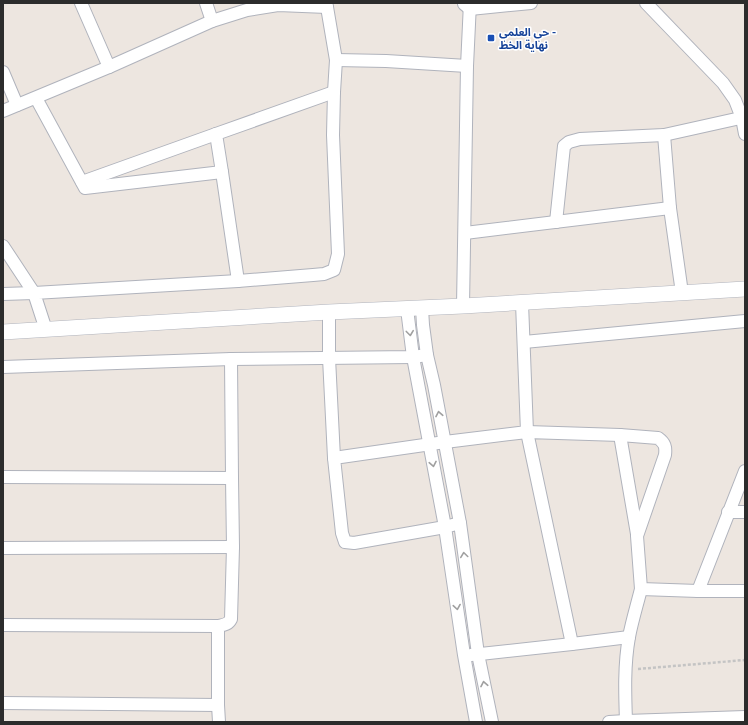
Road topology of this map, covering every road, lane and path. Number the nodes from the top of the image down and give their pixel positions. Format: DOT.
graph roads {
  1 [pos="81,3"];
  2 [pos="206,3"];
  3 [pos="531,3"];
  4 [pos="649,4"];
  5 [pos="326,5"];
  6 [pos="468,5"];
  7 [pos="212,20"];
  8 [pos="336,60"];
  9 [pos="467,66"];
  10 [pos="109,67"];
  11 [pos="3,72"];
  12 [pos="334,92"];
  13 [pos="36,98"];
  14 [pos="17,105"];
  15 [pos="3,111"];
  16 [pos="744,117"];
  17 [pos="216,134"];
  18 [pos="745,134"];
  19 [pos="664,135"];
  20 [pos="222,172"];
  21 [pos="82,182"];
  22 [pos="670,208"];
  23 [pos="556,222"];
  24 [pos="465,233"];
  25 [pos="3,246"];
  26 [pos="238,281"];
  27 [pos="745,289"];
  28 [pos="34,293"];
  29 [pos="682,293"];
  30 [pos="3,294"];
  31 [pos="522,303"];
  32 [pos="463,306"];
  33 [pos="415,309"];
  34 [pos="329,312"];
  35 [pos="745,321"];
  36 [pos="46,330"];
  37 [pos="3,332"];
  38 [pos="524,342"];
  39 [pos="427,355"];
  40 [pos="413,356"];
  41 [pos="329,358"];
  42 [pos="231,359"];
  43 [pos="3,367"];
  44 [pos="527,432"];
  45 [pos="620,435"];
  46 [pos="445,442"];
  47 [pos="429,445"];
  48 [pos="334,458"];
  49 [pos="745,471"];
  50 [pos="3,477"];
  51 [pos="232,478"];
  52 [pos="728,512"];
  53 [pos="745,512"];
  54 [pos="460,523"];
  55 [pos="445,527"];
  56 [pos="637,536"];
  57 [pos="3,548"];
  58 [pos="233,548"];
  59 [pos="641,589"];
  60 [pos="698,591"];
  61 [pos="745,591"];
  62 [pos="3,625"];
  63 [pos="218,626"];
  64 [pos="629,637"];
  65 [pos="572,644"];
  66 [pos="478,654"];
  67 [pos="464,655"];
  68 [pos="745,660"];
  69 [pos="626,670"];
  70 [pos="3,703"];
  71 [pos="218,705"];
  72 [pos="745,718"];
  73 [pos="626,721"];
  74 [pos="219,722"];
  75 [pos="476,722"];
  76 [pos="492,722"];
  77 [pos="609,722"];
  1 -- 10 [label="street"];
  2 -- 7 [label="street"];
  3 -- 6 [label="street"];
  4 -- 16 [label="street"];
  5 -- 7 [label="street"];
  5 -- 8 [label="street"];
  6 -- 9 [label="street"];
  7 -- 10 [label="street"];
  8 -- 9 [label="street"];
  8 -- 12 [label="street"];
  9 -- 24 [label="street"];
  10 -- 13 [label="street"];
  11 -- 14 [label="street"];
  12 -- 17 [label="street"];
  12 -- 26 [label="street"];
  13 -- 14 [label="street"];
  13 -- 21 [label="street"];
  14 -- 15 [label="street"];
  16 -- 18 [label="street"];
  16 -- 19 [label="street"];
  17 -- 20 [label="street"];
  17 -- 21 [label="street"];
  19 -- 22 [label="street"];
  19 -- 23 [label="street"];
  20 -- 21 [label="street"];
  20 -- 26 [label="street"];
  22 -- 23 [label="street"];
  22 -- 29 [label="street"];
  23 -- 24 [label="street"];
  24 -- 32 [label="street"];
  25 -- 28 [label="street"];
  26 -- 28 [label="street"];
  27 -- 29 [label="street"];
  28 -- 30 [label="street"];
  28 -- 36 [label="street"];
  29 -- 31 [label="street"];
  31 -- 32 [label="street"];
  31 -- 38 [label="street"];
  32 -- 33 [label="street"];
  33 -- 34 [label="street"];
  33 -- 39 [label="street"];
  33 -- 40 [label="street, one-way"];
  34 -- 36 [label="street"];
  34 -- 41 [label="street"];
  35 -- 38 [label="street"];
  36 -- 37 [label="street"];
  38 -- 44 [label="street"];
  39 -- 40 [label="street"];
  46 -- 39 [label="street, one-way"];
  40 -- 41 [label="street"];
  40 -- 47 [label="street"];
  41 -- 42 [label="street"];
  41 -- 48 [label="street"];
  42 -- 43 [label="street"];
  42 -- 51 [label="street"];
  44 -- 45 [label="street"];
  44 -- 46 [label="street"];
  44 -- 65 [label="street"];
  45 -- 56 [label="street"];
  45 -- 56 [label="street"];
  46 -- 47 [label="street"];
  46 -- 54 [label="street"];
  47 -- 48 [label="street"];
  47 -- 55 [label="street, one-way"];
  48 -- 55 [label="street"];
  49 -- 52 [label="street"];
  50 -- 51 [label="street"];
  51 -- 58 [label="street"];
  52 -- 53 [label="street"];
  52 -- 60 [label="street"];
  54 -- 55 [label="street"];
  66 -- 54 [label="street, one-way"];
  55 -- 67 [label="street, one-way"];
  56 -- 59 [label="street"];
  57 -- 58 [label="street"];
  58 -- 63 [label="street"];
  59 -- 60 [label="street"];
  59 -- 64 [label="street"];
  60 -- 61 [label="street"];
  62 -- 63 [label="street"];
  63 -- 71 [label="street"];
  64 -- 65 [label="street"];
  64 -- 69 [label="street"];
  65 -- 66 [label="street"];
  66 -- 67 [label="street"];
  76 -- 66 [label="street, one-way"];
  67 -- 75 [label="street"];
  68 -- 69 [label="path"];
  69 -- 73 [label="street"];
  70 -- 71 [label="street"];
  71 -- 74 [label="street"];
  72 -- 73 [label="street"];
  73 -- 77 [label="street"];
}
